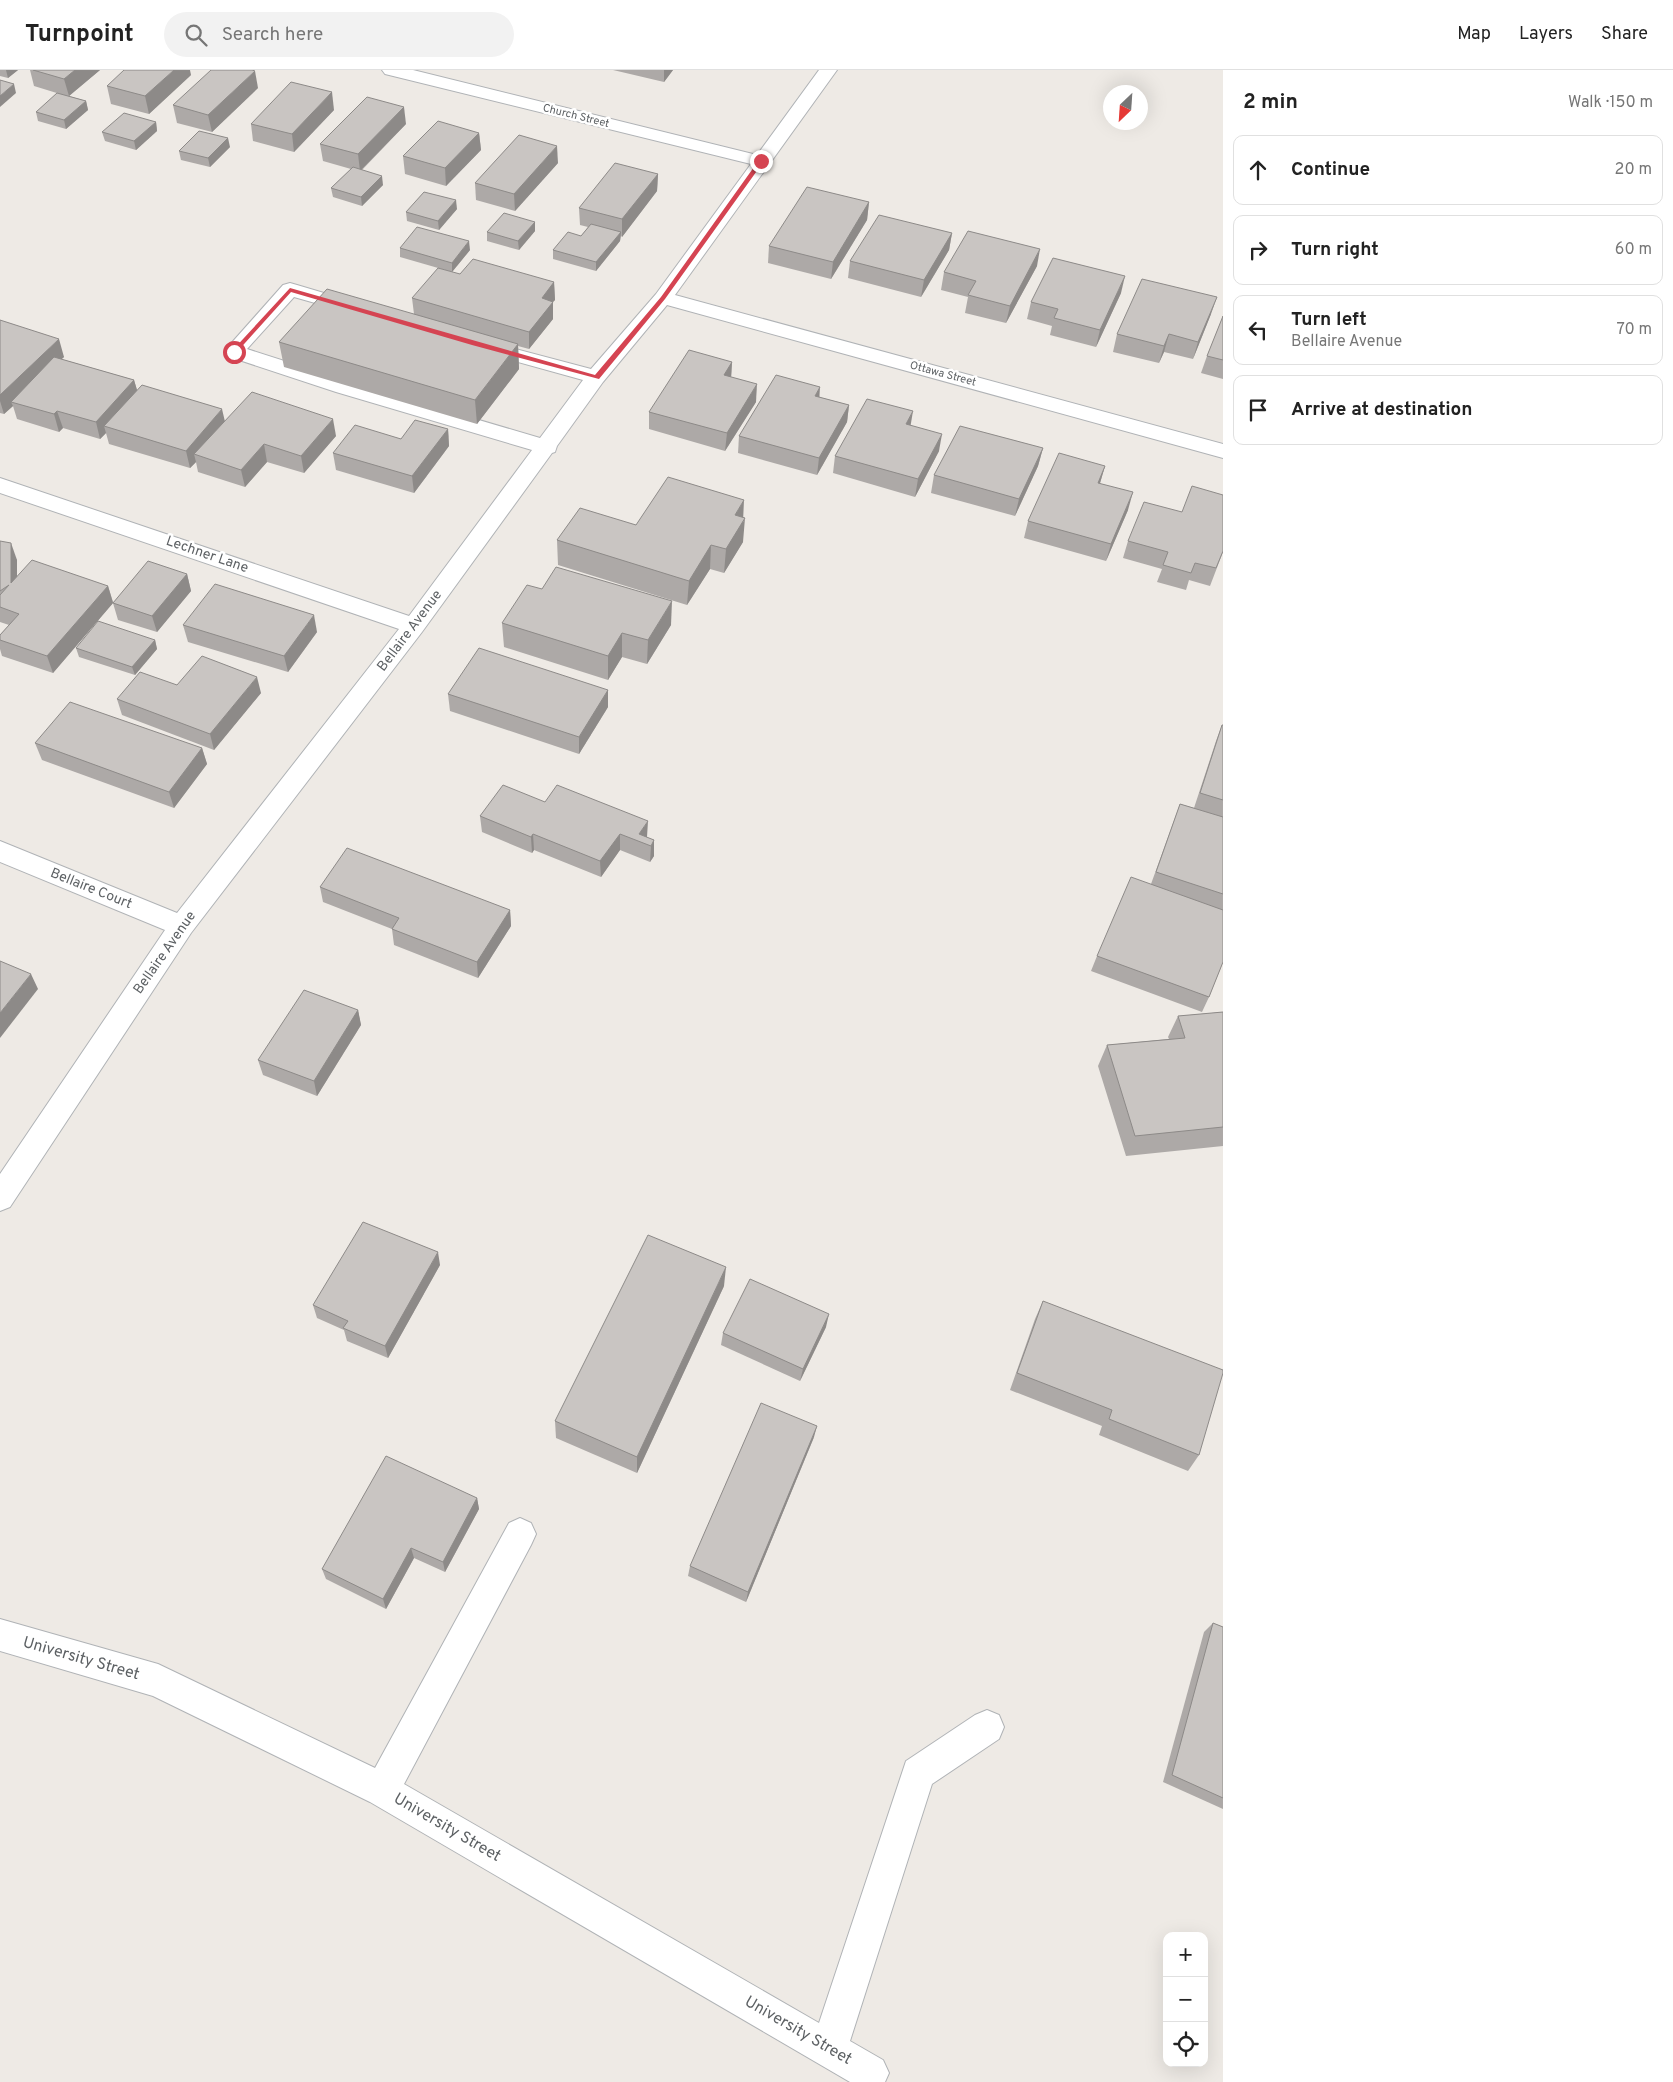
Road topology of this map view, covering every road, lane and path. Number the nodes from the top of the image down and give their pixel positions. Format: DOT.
graph roads {
  1 [pos="391,70"];
  2 [pos="828,70"];
  3 [pos="761,161"];
  4 [pos="663,298"];
  5 [pos="373,314"];
  6 [pos="465,341"];
  7 [pos="596,377"];
  8 [pos="547,447"];
  9 [pos="1223,451"];
  10 [pos="0,485"];
  11 [pos="414,626"];
  12 [pos="0,851"];
  13 [pos="182,926"];
  14 [pos="0,1198"];
  15 [pos="520,1534"];
  16 [pos="0,1635"];
  17 [pos="987,1727"];
  18 [pos="382,1790"];
  19 [pos="829,2049"];
  20 [pos="870,2073"];
  1 -- 3 [label="street, Church Street"];
  2 -- 3 [label="street, Bellaire Avenue"];
  3 -- 4 [label="street, Bellaire Avenue"];
  4 -- 7 [label="street, Bellaire Avenue"];
  4 -- 9 [label="street, Ottawa Street"];
  5 -- 8 [label="street"];
  6 -- 7 [label="street"];
  7 -- 8 [label="street, Bellaire Avenue"];
  8 -- 11 [label="street, Bellaire Avenue"];
  10 -- 11 [label="street, Lechner Lane"];
  11 -- 13 [label="street, Bellaire Avenue"];
  12 -- 13 [label="street, Bellaire Court"];
  13 -- 14 [label="street, Bellaire Avenue"];
  15 -- 18 [label="street"];
  16 -- 18 [label="street, University Street"];
  17 -- 19 [label="street"];
  18 -- 19 [label="street, University Street"];
  19 -- 20 [label="street, University Street"];
}
